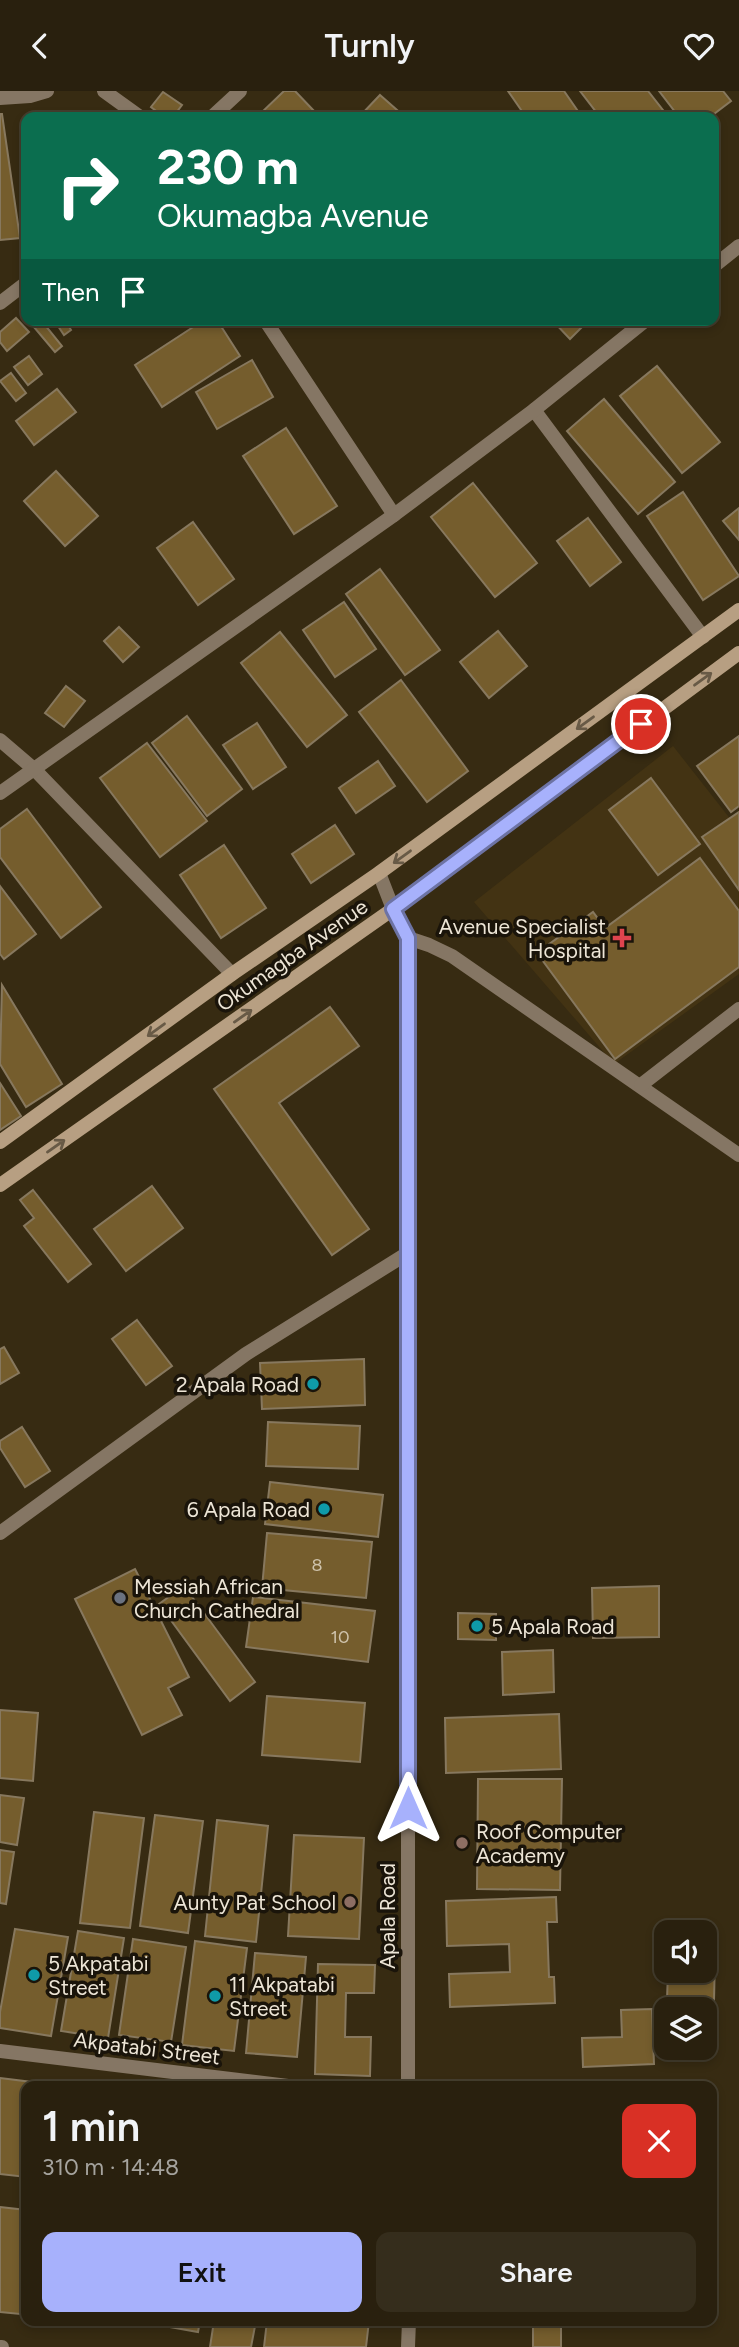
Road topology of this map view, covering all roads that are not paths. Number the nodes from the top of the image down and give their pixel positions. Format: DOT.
graph roads {
  1 [pos="47,91"];
  2 [pos="104,91"];
  3 [pos="240,91"];
  4 [pos="0,98"];
  5 [pos="133,112"];
  6 [pos="217,112"];
  7 [pos="739,246"];
  8 [pos="719,262"];
  9 [pos="21,287"];
  10 [pos="0,303"];
  11 [pos="269,326"];
  12 [pos="639,326"];
  13 [pos="534,410"];
  14 [pos="394,515"];
  15 [pos="739,610"];
  16 [pos="703,637"];
  17 [pos="739,653"];
  18 [pos="0,740"];
  19 [pos="35,770"];
  20 [pos="0,793"];
  21 [pos="379,873"];
  22 [pos="393,909"];
  23 [pos="408,938"];
  24 [pos="232,974"];
  25 [pos="739,1009"];
  26 [pos="641,1086"];
  27 [pos="0,1142"];
  28 [pos="739,1156"];
  29 [pos="0,1185"];
  30 [pos="408,1253"];
  31 [pos="0,1533"];
  32 [pos="0,2051"];
  33 [pos="247,2081"];
  34 [pos="408,2081"];
  35 [pos="409,2326"];
  36 [pos="408,2347"];
  1 -- 4 [label="street"];
  2 -- 5 [label="street"];
  3 -- 6 [label="street"];
  7 -- 8 [label="street"];
  9 -- 10 [label="street"];
  11 -- 14 [label="street"];
  12 -- 13 [label="street"];
  13 -- 14 [label="street"];
  13 -- 16 [label="street"];
  14 -- 19 [label="street"];
  15 -- 16 [label="main road, Okumagba Avenue"];
  16 -- 21 [label="main road, Okumagba Avenue, one-way"];
  22 -- 17 [label="main road, Okumagba Avenue, one-way"];
  18 -- 19 [label="street"];
  19 -- 20 [label="street"];
  19 -- 24 [label="street"];
  21 -- 22 [label="street, Apala Road"];
  21 -- 24 [label="main road, Okumagba Avenue"];
  22 -- 23 [label="street, Apala Road"];
  29 -- 22 [label="main road, Okumagba Avenue, one-way"];
  23 -- 26 [label="street"];
  23 -- 30 [label="street, Apala Road"];
  24 -- 27 [label="main road, Okumagba Avenue, one-way"];
  25 -- 26 [label="street"];
  26 -- 28 [label="street"];
  30 -- 31 [label="street"];
  30 -- 34 [label="street, Apala Road"];
  32 -- 33 [label="street, Akpatabi Street"];
  35 -- 36 [label="street"];
}
